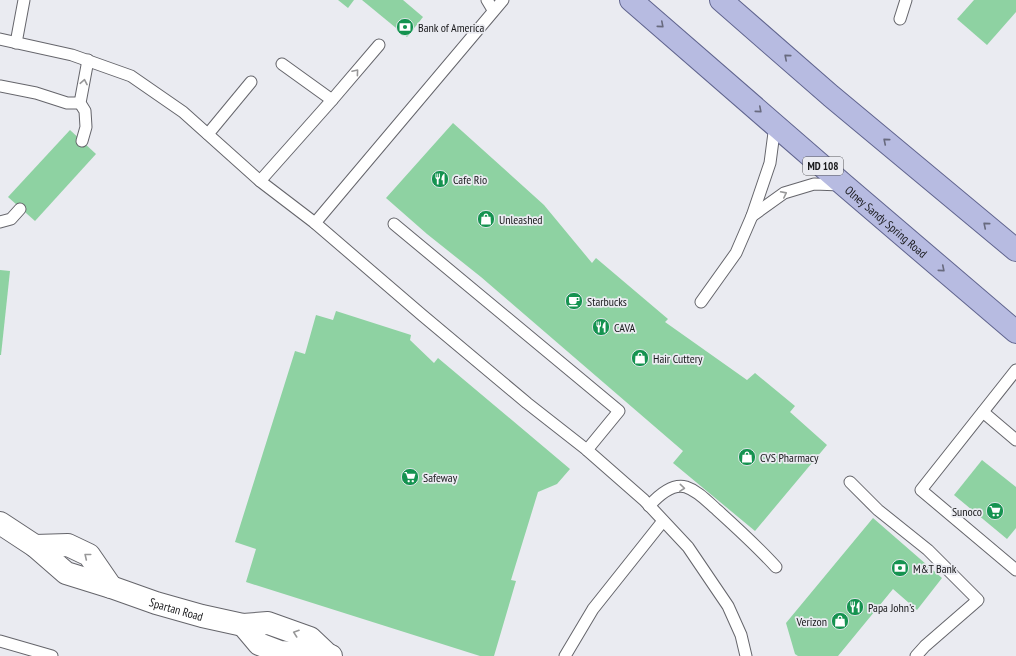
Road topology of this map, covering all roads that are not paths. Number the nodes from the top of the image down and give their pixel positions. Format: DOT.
graph roads {
  1 [pos="24,0"];
  2 [pos="487,0"];
  3 [pos="503,0"];
  4 [pos="631,0"];
  5 [pos="721,0"];
  6 [pos="906,0"];
  7 [pos="493,10"];
  8 [pos="900,20"];
  9 [pos="0,39"];
  10 [pos="16,42"];
  11 [pos="379,45"];
  12 [pos="88,60"];
  13 [pos="282,64"];
  14 [pos="251,82"];
  15 [pos="0,86"];
  16 [pos="332,100"];
  17 [pos="80,103"];
  18 [pos="775,124"];
  19 [pos="208,134"];
  20 [pos="82,141"];
  21 [pos="260,181"];
  22 [pos="844,185"];
  23 [pos="20,209"];
  24 [pos="752,216"];
  25 [pos="0,222"];
  26 [pos="315,223"];
  27 [pos="394,224"];
  28 [pos="1016,250"];
  29 [pos="701,302"];
  30 [pos="1016,332"];
  31 [pos="1016,370"];
  32 [pos="983,412"];
  33 [pos="1016,440"];
  34 [pos="587,450"];
  35 [pos="850,482"];
  36 [pos="649,506"];
  37 [pos="663,521"];
  38 [pos="0,523"];
  39 [pos="776,567"];
  40 [pos="1016,570"];
  41 [pos="0,640"];
  42 [pos="329,655"];
  43 [pos="52,656"];
  44 [pos="565,656"];
  45 [pos="746,656"];
  46 [pos="916,656"];
  1 -- 10 [label="lane"];
  2 -- 7 [label="lane"];
  3 -- 7 [label="lane"];
  4 -- 18 [label="main road, Olney Sandy Spring Road / MD 108, one-way"];
  28 -- 5 [label="main road, one-way"];
  6 -- 8 [label="lane"];
  7 -- 26 [label="lane"];
  9 -- 10 [label="lane"];
  10 -- 12 [label="lane"];
  16 -- 11 [label="lane, one-way"];
  17 -- 12 [label="lane, one-way"];
  12 -- 19 [label="lane"];
  13 -- 16 [label="lane"];
  14 -- 19 [label="lane"];
  15 -- 17 [label="lane"];
  16 -- 21 [label="lane"];
  17 -- 20 [label="lane"];
  18 -- 22 [label="main road, Olney Sandy Spring Road / MD 108"];
  18 -- 24 [label="lane"];
  19 -- 21 [label="lane"];
  21 -- 26 [label="lane"];
  24 -- 22 [label="lane, one-way"];
  22 -- 30 [label="main road, Olney Sandy Spring Road / MD 108, one-way"];
  23 -- 25 [label="lane"];
  24 -- 29 [label="lane"];
  26 -- 34 [label="lane"];
  27 -- 34 [label="lane"];
  31 -- 32 [label="lane"];
  32 -- 33 [label="lane"];
  32 -- 40 [label="lane"];
  34 -- 36 [label="lane"];
  35 -- 46 [label="lane"];
  36 -- 37 [label="lane"];
  36 -- 39 [label="lane, one-way"];
  37 -- 44 [label="lane"];
  37 -- 45 [label="lane"];
  38 -- 42 [label="street, Spartan Road"];
  41 -- 43 [label="lane"];
}
